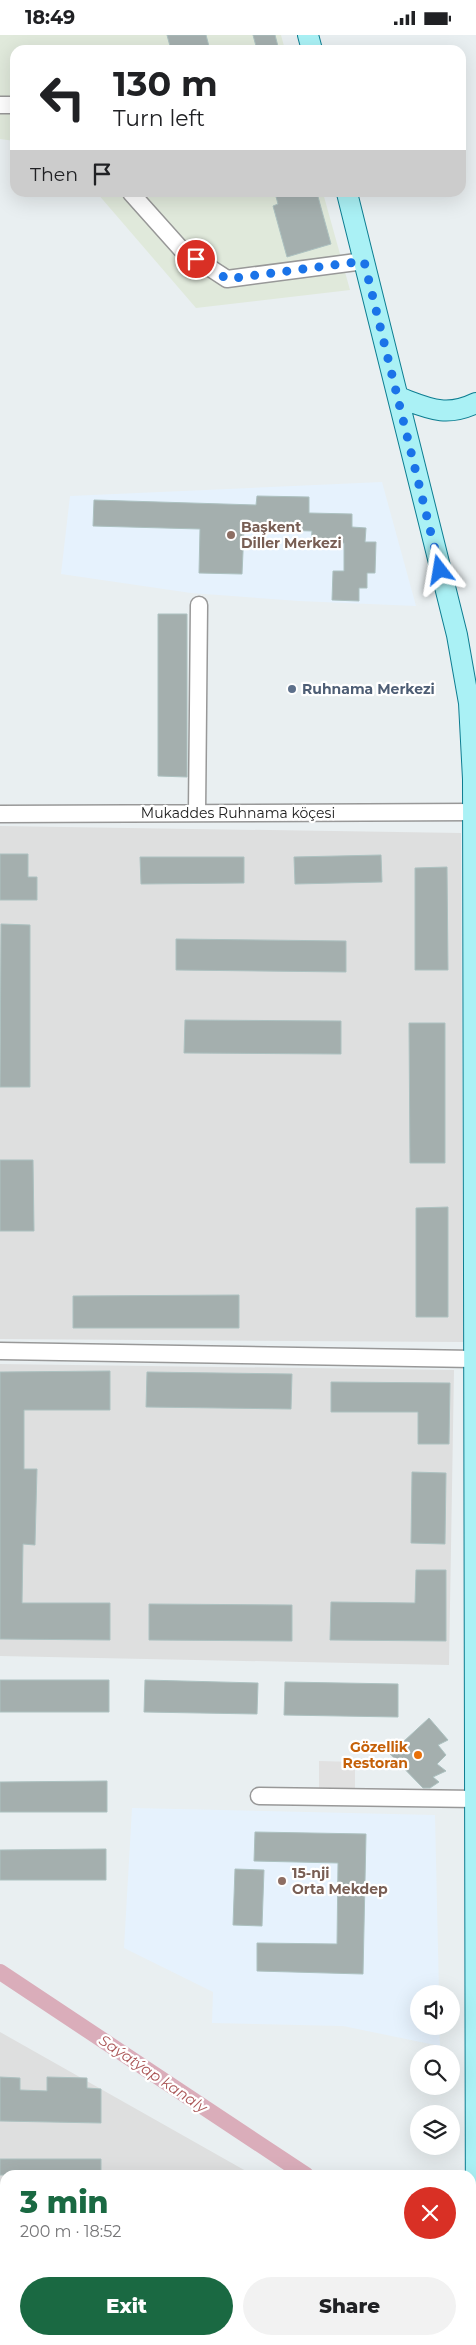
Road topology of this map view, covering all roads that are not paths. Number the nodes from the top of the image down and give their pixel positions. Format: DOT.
graph roads {
  1 [pos="135,197"];
  2 [pos="348,197"];
  3 [pos="364,261"];
  4 [pos="398,397"];
  5 [pos="476,403"];
  6 [pos="199,605"];
  7 [pos="474,812"];
  8 [pos="197,813"];
  9 [pos="0,814"];
  10 [pos="0,1351"];
  11 [pos="473,1359"];
  12 [pos="259,1796"];
  13 [pos="475,1799"];
  14 [pos="476,2170"];
  1 -- 3 [label="street"];
  2 -- 3 [label="main road"];
  3 -- 4 [label="main road"];
  4 -- 5 [label="main road"];
  4 -- 7 [label="main road"];
  6 -- 8 [label="street"];
  7 -- 8 [label="street, Mukaddes Ruhnama köçesi"];
  7 -- 11 [label="main road"];
  8 -- 9 [label="street, Mukaddes Ruhnama köçesi"];
  10 -- 11 [label="street"];
  11 -- 13 [label="main road"];
  12 -- 13 [label="street"];
  13 -- 14 [label="main road"];
}
